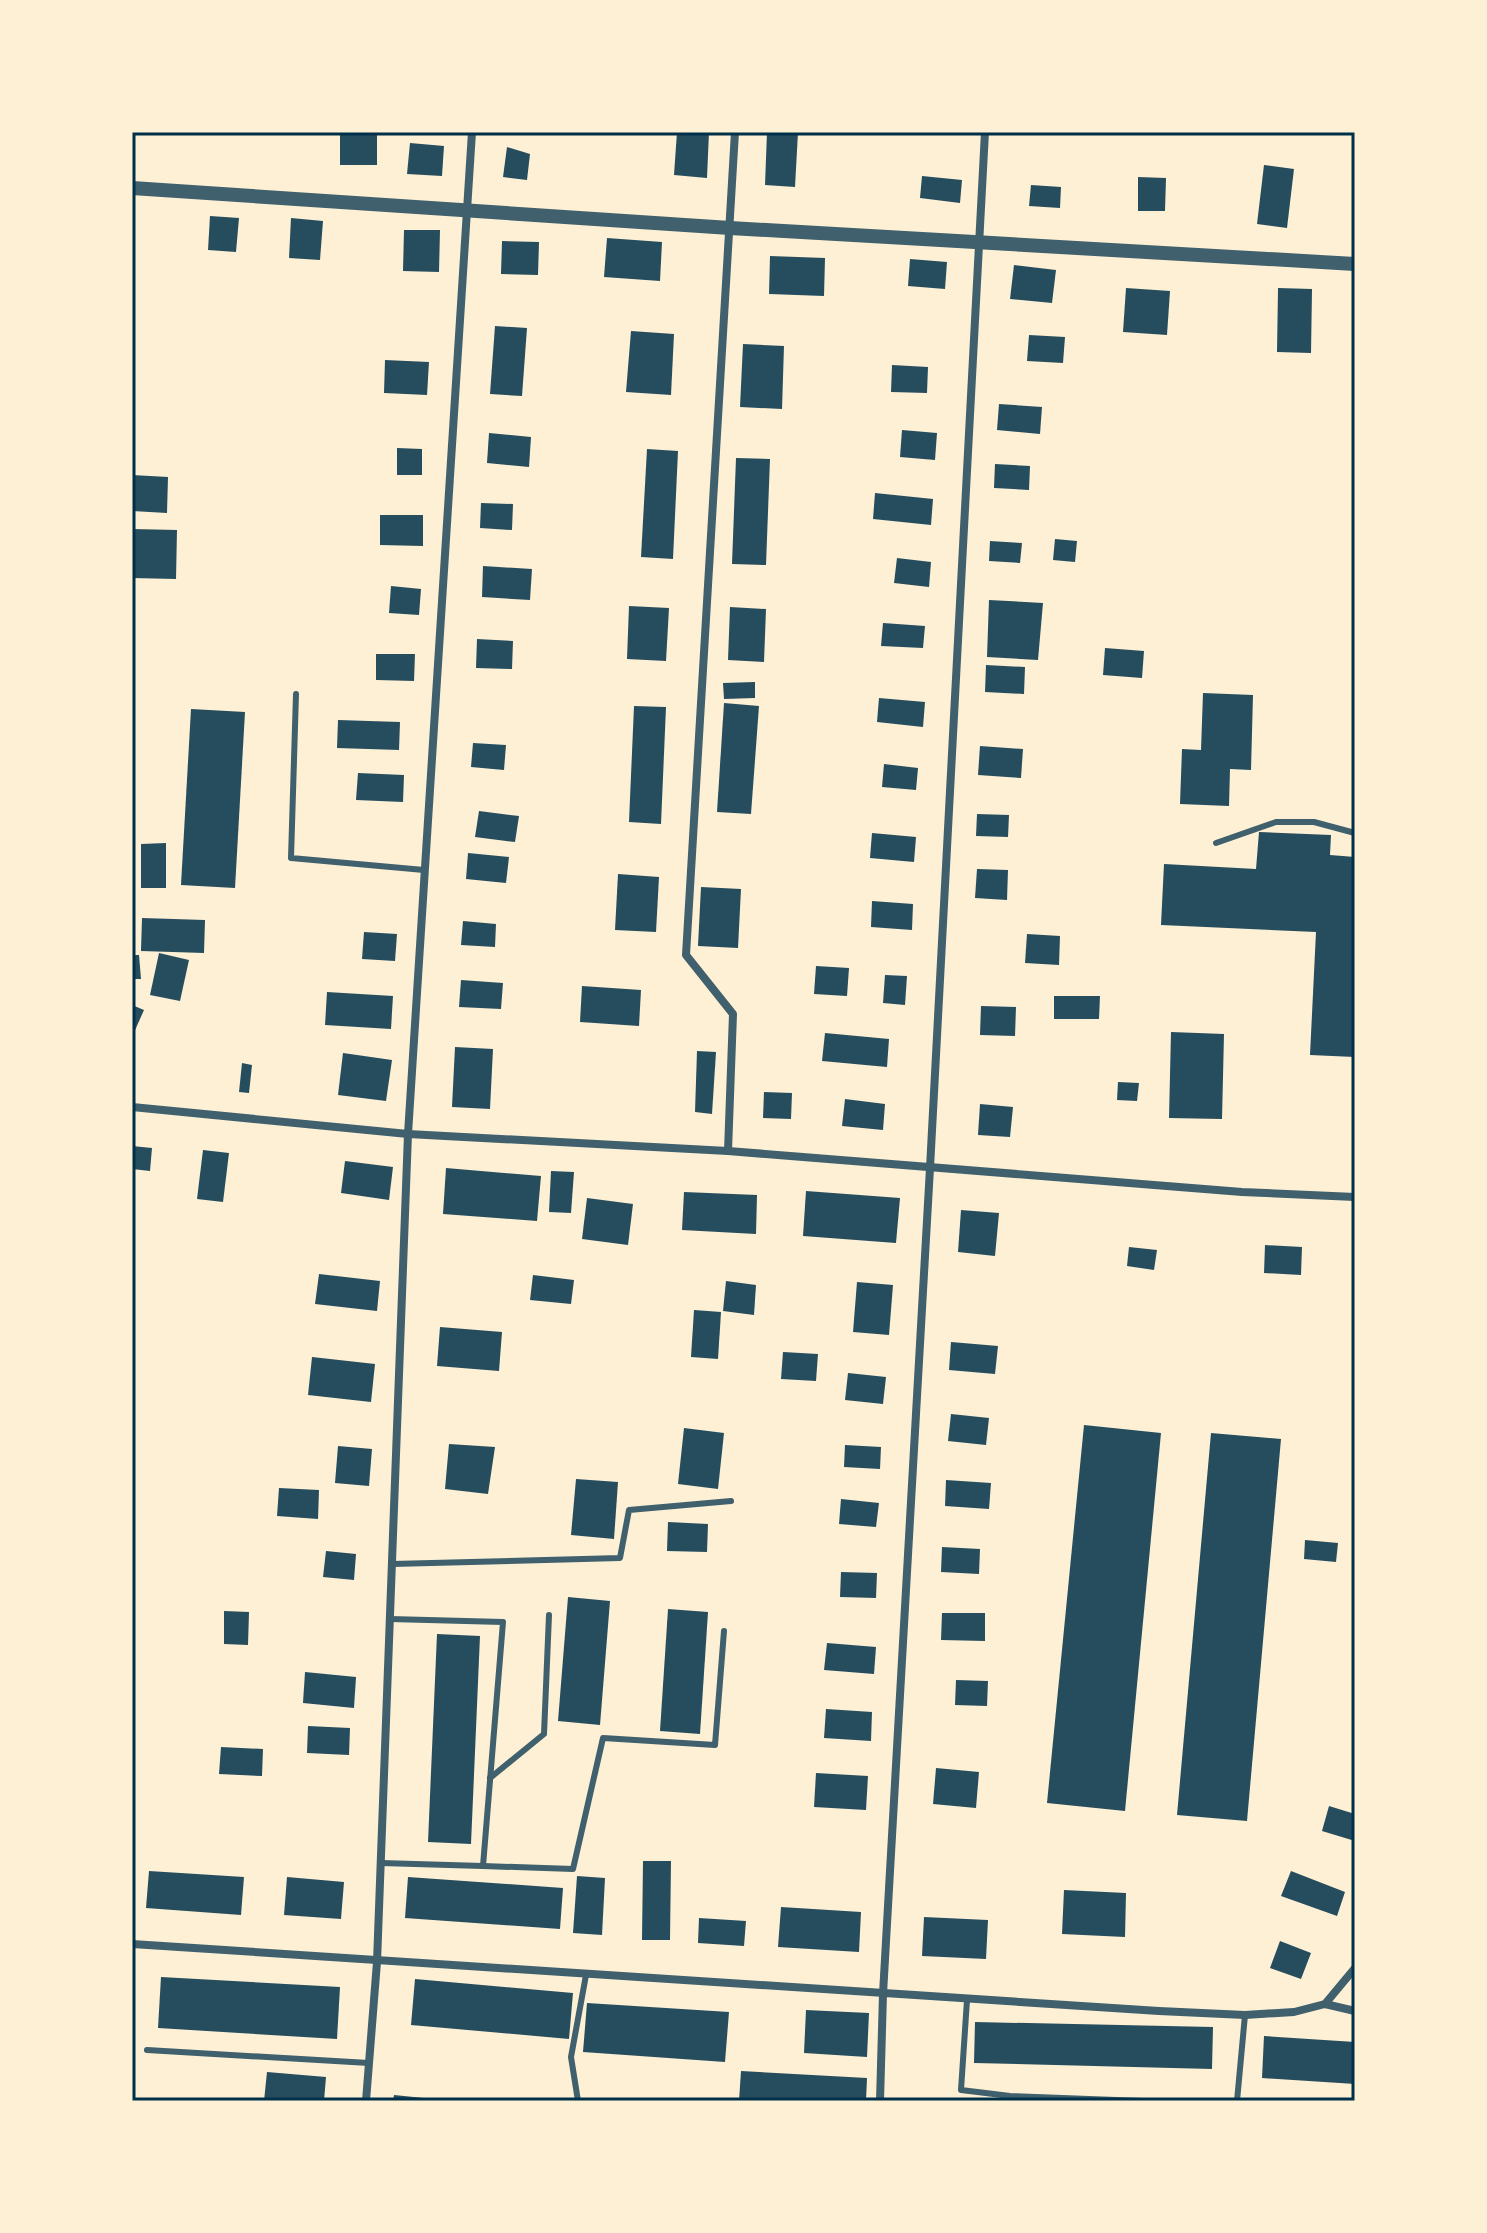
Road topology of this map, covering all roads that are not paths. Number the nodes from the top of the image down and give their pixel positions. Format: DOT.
graph roads {
  1 [pos="472,132"];
  2 [pos="735,132"];
  3 [pos="985,132"];
  4 [pos="132,188"];
  5 [pos="465,209"];
  6 [pos="730,228"];
  7 [pos="980,241"];
  8 [pos="1355,264"];
  9 [pos="296,694"];
  10 [pos="1355,833"];
  11 [pos="1216,843"];
  12 [pos="424,870"];
  13 [pos="132,1107"];
  14 [pos="408,1134"];
  15 [pos="728,1151"];
  16 [pos="930,1168"];
  17 [pos="1355,1197"];
  18 [pos="731,1501"];
  19 [pos="392,1564"];
  20 [pos="549,1615"];
  21 [pos="390,1619"];
  22 [pos="724,1631"];
  23 [pos="490,1778"];
  24 [pos="381,1863"];
  25 [pos="483,1866"];
  26 [pos="132,1944"];
  27 [pos="377,1962"];
  28 [pos="1355,1968"];
  29 [pos="586,1975"];
  30 [pos="883,1994"];
  31 [pos="967,2000"];
  32 [pos="1325,2004"];
  33 [pos="1355,2011"];
  34 [pos="1245,2015"];
  35 [pos="147,2050"];
  36 [pos="369,2063"];
  37 [pos="1010,2098"];
  38 [pos="366,2101"];
  39 [pos="578,2101"];
  40 [pos="880,2101"];
  41 [pos="1143,2101"];
  42 [pos="1237,2101"];
  1 -- 5 [label="street"];
  2 -- 6 [label="street"];
  3 -- 7 [label="street"];
  4 -- 5 [label="street"];
  5 -- 6 [label="street"];
  5 -- 12 [label="street"];
  6 -- 7 [label="street"];
  6 -- 15 [label="street"];
  7 -- 8 [label="street"];
  7 -- 16 [label="street"];
  9 -- 12 [label="lane"];
  10 -- 11 [label="lane"];
  12 -- 14 [label="street"];
  13 -- 14 [label="street"];
  14 -- 15 [label="street"];
  14 -- 19 [label="street"];
  15 -- 16 [label="street"];
  16 -- 17 [label="street"];
  16 -- 30 [label="street"];
  18 -- 19 [label="lane"];
  19 -- 21 [label="street"];
  20 -- 23 [label="lane"];
  21 -- 23 [label="lane"];
  21 -- 24 [label="street"];
  22 -- 25 [label="lane"];
  23 -- 25 [label="lane"];
  24 -- 25 [label="lane"];
  24 -- 27 [label="street"];
  26 -- 27 [label="street"];
  27 -- 29 [label="street"];
  27 -- 36 [label="street"];
  28 -- 32 [label="street"];
  29 -- 30 [label="street"];
  29 -- 39 [label="lane"];
  30 -- 31 [label="street"];
  30 -- 40 [label="street"];
  31 -- 34 [label="street"];
  31 -- 37 [label="lane"];
  32 -- 33 [label="street"];
  32 -- 34 [label="street"];
  34 -- 42 [label="lane"];
  35 -- 36 [label="lane"];
  36 -- 38 [label="street"];
  37 -- 41 [label="lane"];
}
